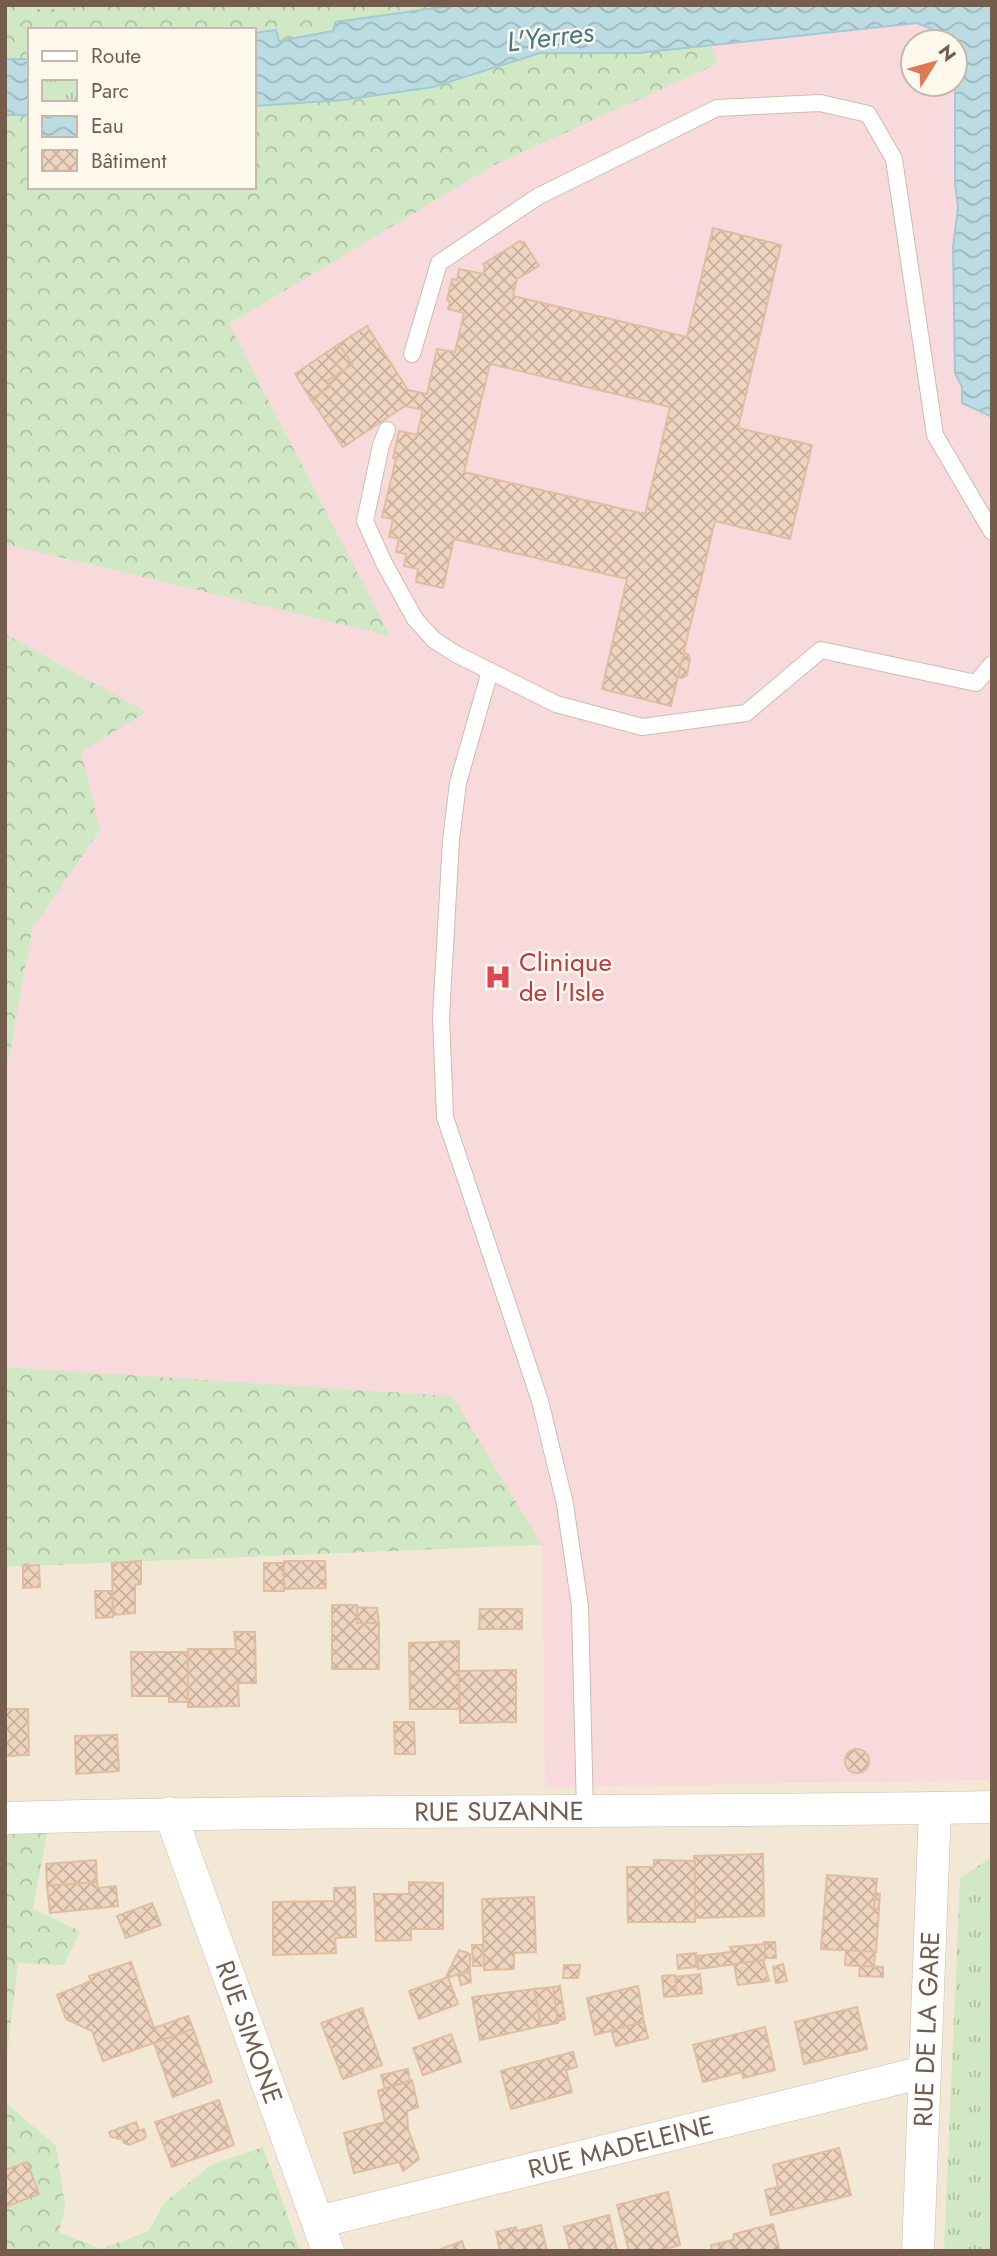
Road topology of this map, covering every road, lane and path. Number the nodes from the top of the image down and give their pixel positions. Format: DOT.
graph roads {
  1 [pos="412,354"];
  2 [pos="387,430"];
  3 [pos="992,532"];
  4 [pos="992,664"];
  5 [pos="490,671"];
  6 [pos="984,683"];
  7 [pos="992,1807"];
  8 [pos="935,1808"];
  9 [pos="585,1812"];
  10 [pos="170,1813"];
  11 [pos="5,1818"];
  12 [pos="924,2071"];
  13 [pos="323,2236"];
  14 [pos="918,2251"];
  1 -- 3 [label="lane"];
  2 -- 5 [label="lane"];
  4 -- 6 [label="lane"];
  5 -- 6 [label="lane"];
  5 -- 9 [label="lane"];
  7 -- 8 [label="street, RUE SUZANNE"];
  8 -- 9 [label="street, RUE SUZANNE"];
  8 -- 12 [label="street, RUE DE LA GARE"];
  9 -- 10 [label="street, RUE SUZANNE"];
  10 -- 11 [label="street, RUE SUZANNE"];
  10 -- 13 [label="street, RUE SIMONE"];
  12 -- 13 [label="street, RUE MADELEINE"];
  12 -- 14 [label="street, RUE DE LA GARE"];
}
